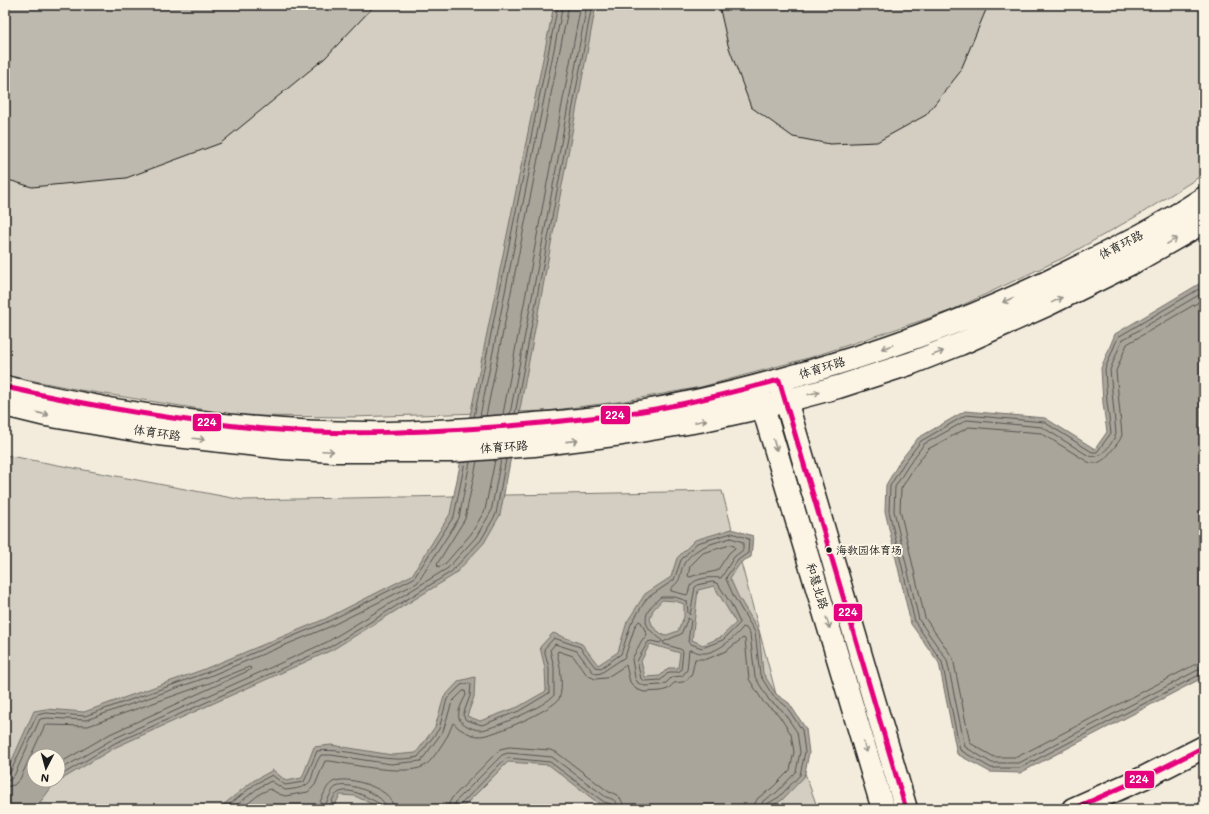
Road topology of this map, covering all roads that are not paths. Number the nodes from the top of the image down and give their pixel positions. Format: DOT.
graph roads {
  1 [pos="1204,198"];
  2 [pos="1204,222"];
  3 [pos="757,386"];
  4 [pos="5,387"];
  5 [pos="782,390"];
  6 [pos="5,405"];
  7 [pos="763,407"];
  8 [pos="534,435"];
  9 [pos="454,440"];
  10 [pos="1204,747"];
  11 [pos="1204,760"];
  12 [pos="883,809"];
  13 [pos="906,809"];
  14 [pos="1073,809"];
  15 [pos="1102,809"];
  1 -- 5 [label="main road, 体育环路, one-way"];
  5 -- 2 [label="main road, 体育环路, one-way"];
  3 -- 5 [label="main road, 体育环路"];
  3 -- 7 [label="main road, 和慧北路"];
  3 -- 8 [label="main road, 体育环路"];
  4 -- 9 [label="main road, 体育环路"];
  5 -- 7 [label="main road, 体育环路"];
  5 -- 13 [label="main road, 和慧北路"];
  6 -- 9 [label="main road, 体育环路, one-way"];
  8 -- 7 [label="main road, 体育环路, one-way"];
  7 -- 12 [label="main road, 和慧北路, one-way"];
  8 -- 9 [label="main road, 体育环路"];
  10 -- 14 [label="main road"];
  11 -- 15 [label="main road"];
}
